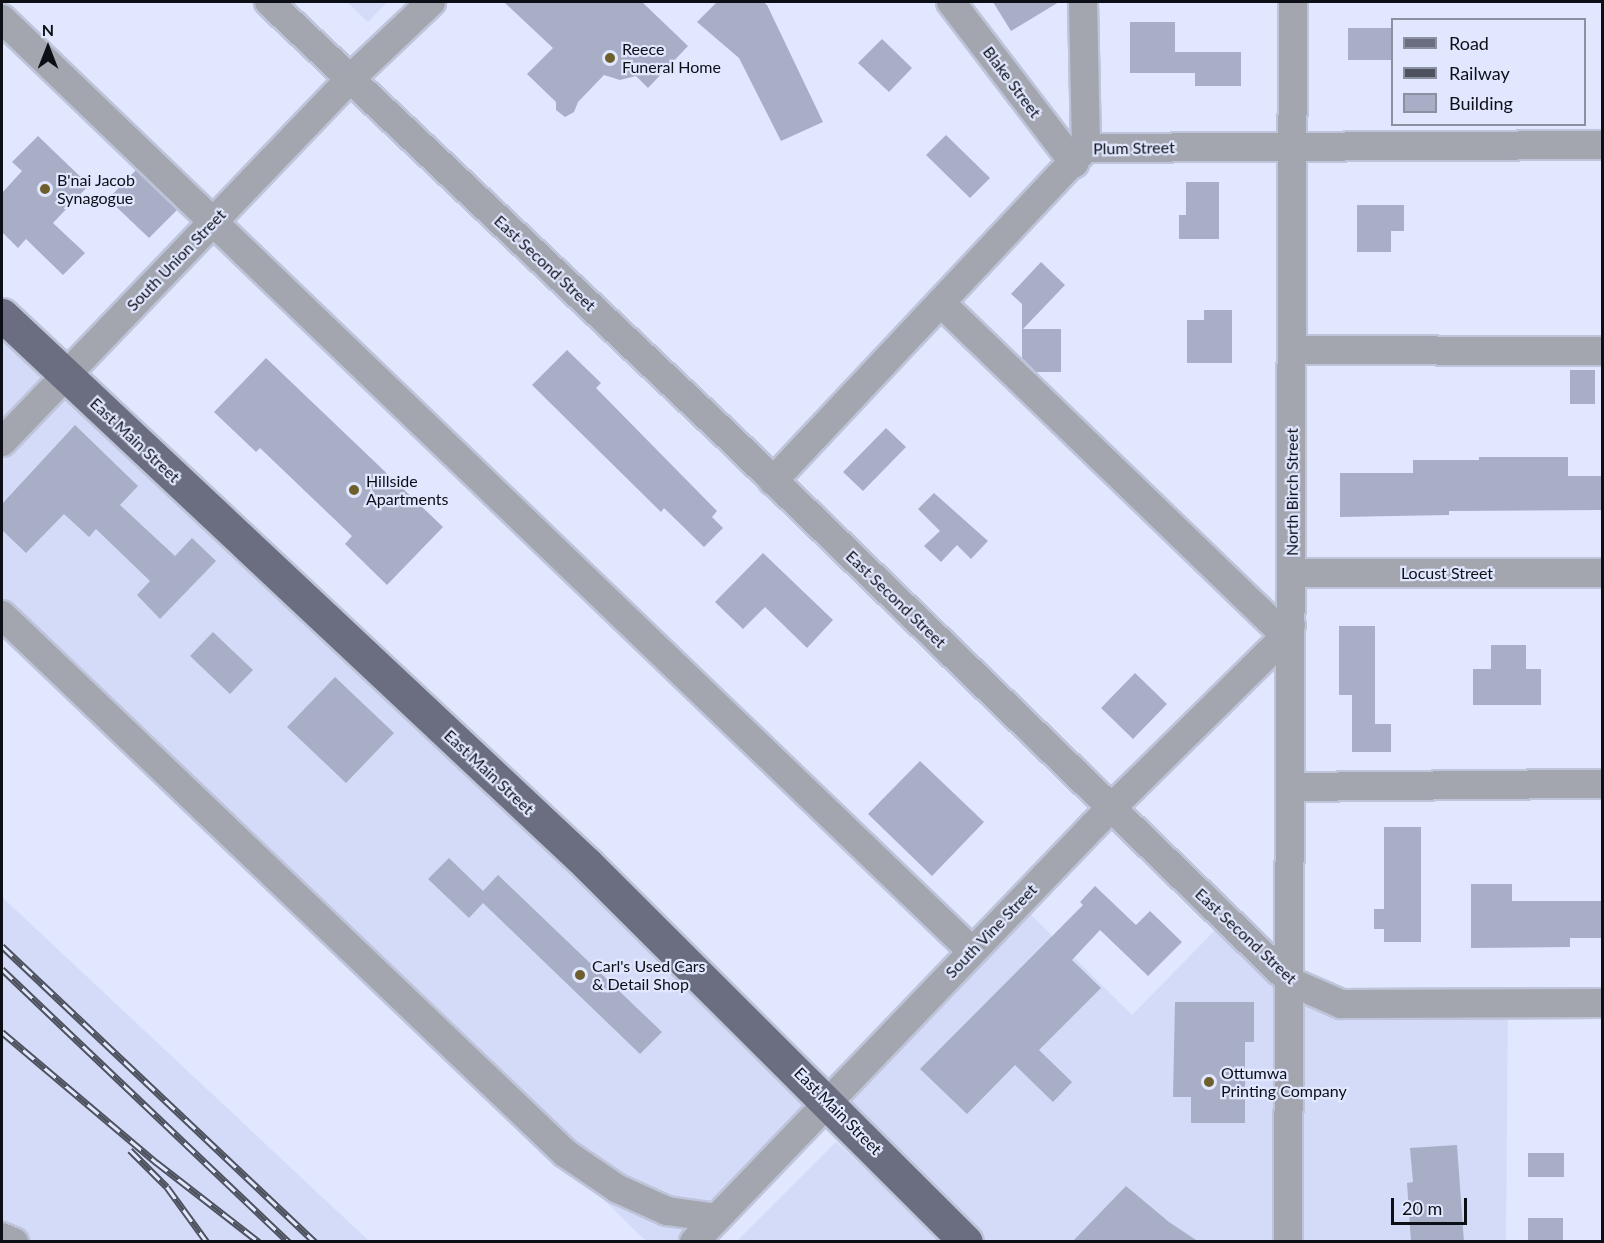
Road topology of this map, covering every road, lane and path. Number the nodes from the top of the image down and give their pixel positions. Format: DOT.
graph roads {
  1 [pos="269,2"];
  2 [pos="431,2"];
  3 [pos="951,2"];
  4 [pos="1083,2"];
  5 [pos="1293,2"];
  6 [pos="2,18"];
  7 [pos="350,78"];
  8 [pos="1602,145"];
  9 [pos="1292,146"];
  10 [pos="1080,155"];
  11 [pos="213,222"];
  12 [pos="941,303"];
  13 [pos="2,315"];
  14 [pos="1292,350"];
  15 [pos="1602,351"];
  16 [pos="66,375"];
  17 [pos="2,442"];
  18 [pos="773,481"];
  19 [pos="1292,573"];
  20 [pos="1602,573"];
  21 [pos="2,615"];
  22 [pos="1289,630"];
  23 [pos="1602,784"];
  24 [pos="1291,787"];
  25 [pos="1111,807"];
  26 [pos="972,951"];
  27 [pos="1291,982"];
  28 [pos="1602,1003"];
  29 [pos="828,1101"];
  30 [pos="716,1218"];
  31 [pos="2,1237"];
  32 [pos="14,1242"];
  33 [pos="694,1242"];
  34 [pos="966,1242"];
  35 [pos="1288,1242"];
  1 -- 7 [label="street, East Second Street"];
  2 -- 7 [label="street, South Union Street"];
  3 -- 10 [label="street, Blake Street"];
  4 -- 10 [label="street"];
  5 -- 9 [label="street, North Birch Street"];
  6 -- 11 [label="street"];
  7 -- 11 [label="street, South Union Street"];
  7 -- 18 [label="street, East Second Street"];
  8 -- 9 [label="street, Plum Street"];
  9 -- 10 [label="street, Plum Street"];
  9 -- 14 [label="street, North Birch Street"];
  10 -- 12 [label="street, Plum Street"];
  11 -- 16 [label="street, South Union Street"];
  11 -- 26 [label="street"];
  12 -- 18 [label="street, Plum Street"];
  12 -- 22 [label="street"];
  13 -- 16 [label="main road, East Main Street"];
  14 -- 15 [label="street"];
  14 -- 19 [label="street, North Birch Street"];
  16 -- 17 [label="street, South Union Street"];
  16 -- 29 [label="main road, East Main Street"];
  18 -- 25 [label="street, East Second Street"];
  19 -- 20 [label="street, Locust Street"];
  19 -- 22 [label="street, North Birch Street"];
  21 -- 30 [label="street"];
  22 -- 24 [label="street, North Birch Street"];
  22 -- 25 [label="street, South Vine Street"];
  23 -- 24 [label="street"];
  24 -- 27 [label="street, North Birch Street"];
  25 -- 26 [label="street, South Vine Street"];
  25 -- 27 [label="street, East Second Street"];
  26 -- 29 [label="street, South Vine Street"];
  27 -- 28 [label="street, East Second Street"];
  27 -- 35 [label="street, North Birch Street"];
  29 -- 30 [label="street, South Vine Street"];
  29 -- 34 [label="main road, East Main Street"];
  30 -- 33 [label="street, South Vine Street"];
  31 -- 32 [label="street"];
}
